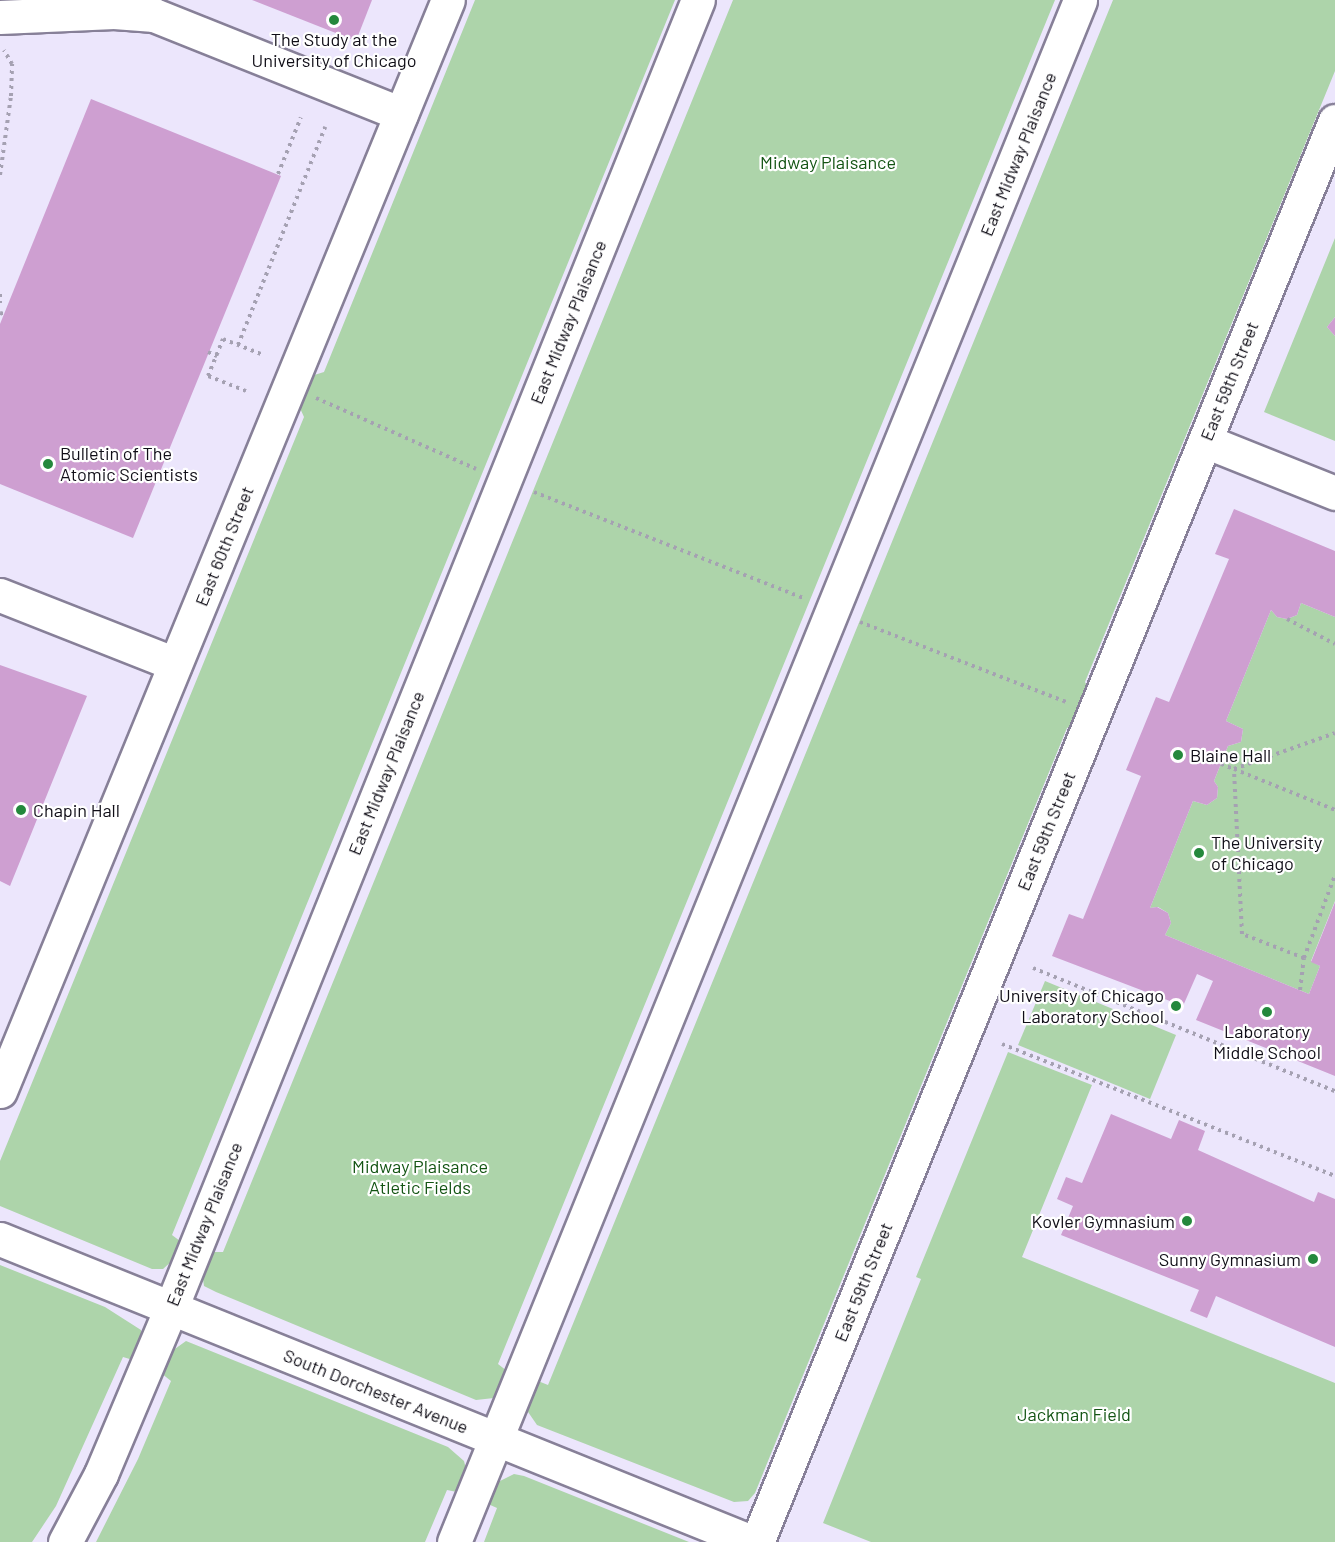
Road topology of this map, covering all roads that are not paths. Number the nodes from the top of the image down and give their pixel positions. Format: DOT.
graph roads {
  1 [pos="448,0"];
  2 [pos="698,0"];
  3 [pos="1080,0"];
  4 [pos="0,17"];
  5 [pos="401,114"];
  6 [pos="1335,121"];
  7 [pos="1205,441"];
  8 [pos="1335,493"];
  9 [pos="0,595"];
  10 [pos="176,664"];
  11 [pos="0,1091"];
  12 [pos="0,1239"];
  13 [pos="171,1308"];
  14 [pos="496,1439"];
  15 [pos="65,1542"];
  16 [pos="454,1542"];
  17 [pos="752,1542"];
  18 [pos="757,1542"];
  1 -- 5 [label="street, East 60th Street"];
  2 -- 13 [label="street, East Midway Plaisance"];
  3 -- 14 [label="street, East Midway Plaisance"];
  4 -- 5 [label="street"];
  5 -- 10 [label="street, East 60th Street"];
  6 -- 7 [label="street, East 59th Street"];
  7 -- 8 [label="street"];
  7 -- 18 [label="street, East 59th Street"];
  9 -- 10 [label="street"];
  10 -- 11 [label="street, East 60th Street"];
  12 -- 13 [label="street, South Dorchester Avenue"];
  13 -- 14 [label="street, South Dorchester Avenue"];
  13 -- 15 [label="street, East Midway Plaisance"];
  14 -- 16 [label="street, East Midway Plaisance"];
  14 -- 17 [label="street, South Dorchester Avenue"];
}
